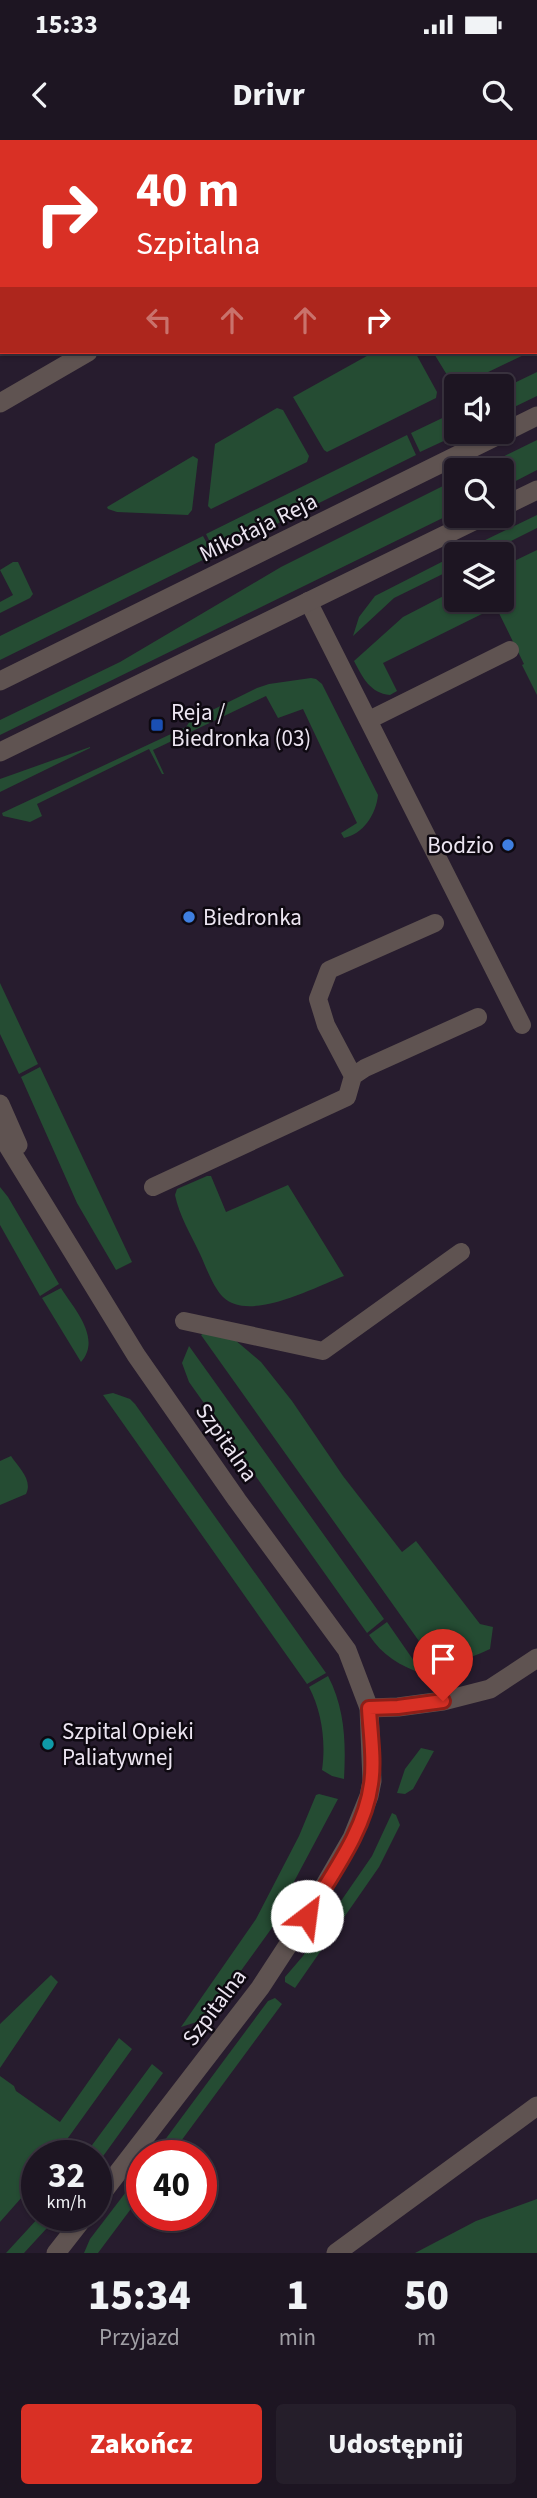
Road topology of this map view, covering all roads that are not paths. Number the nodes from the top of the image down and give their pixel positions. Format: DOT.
graph roads {
  1 [pos="85,354"];
  2 [pos="0,403"];
  3 [pos="537,416"];
  4 [pos="537,491"];
  5 [pos="514,502"];
  6 [pos="459,528"];
  7 [pos="308,601"];
  8 [pos="510,650"];
  9 [pos="0,681"];
  10 [pos="369,720"];
  11 [pos="0,752"];
  12 [pos="435,923"];
  13 [pos="478,1017"];
  14 [pos="522,1025"];
  15 [pos="352,1076"];
  16 [pos="0,1104"];
  17 [pos="0,1133"];
  18 [pos="153,1187"];
  19 [pos="43,1203"];
  20 [pos="461,1252"];
  21 [pos="184,1321"];
  22 [pos="537,1658"];
  23 [pos="369,1708"];
  24 [pos="537,2106"];
  25 [pos="112,2180"];
  26 [pos="73,2231"];
  27 [pos="56,2253"];
  28 [pos="336,2253"];
  1 -- 2 [label="street"];
  3 -- 9 [label="street, Mikołaja Reja"];
  4 -- 5 [label="street"];
  6 -- 7 [label="street"];
  7 -- 10 [label="lane"];
  7 -- 11 [label="street"];
  8 -- 10 [label="lane"];
  10 -- 14 [label="lane"];
  12 -- 15 [label="lane"];
  13 -- 15 [label="lane"];
  15 -- 18 [label="lane"];
  16 -- 19 [label="street, Szpitalna"];
  17 -- 19 [label="street, Szpitalna"];
  19 -- 23 [label="street, Szpitalna"];
  20 -- 21 [label="lane"];
  22 -- 23 [label="street"];
  23 -- 25 [label="street, Szpitalna"];
  24 -- 28 [label="street"];
  26 -- 27 [label="street"];
}
